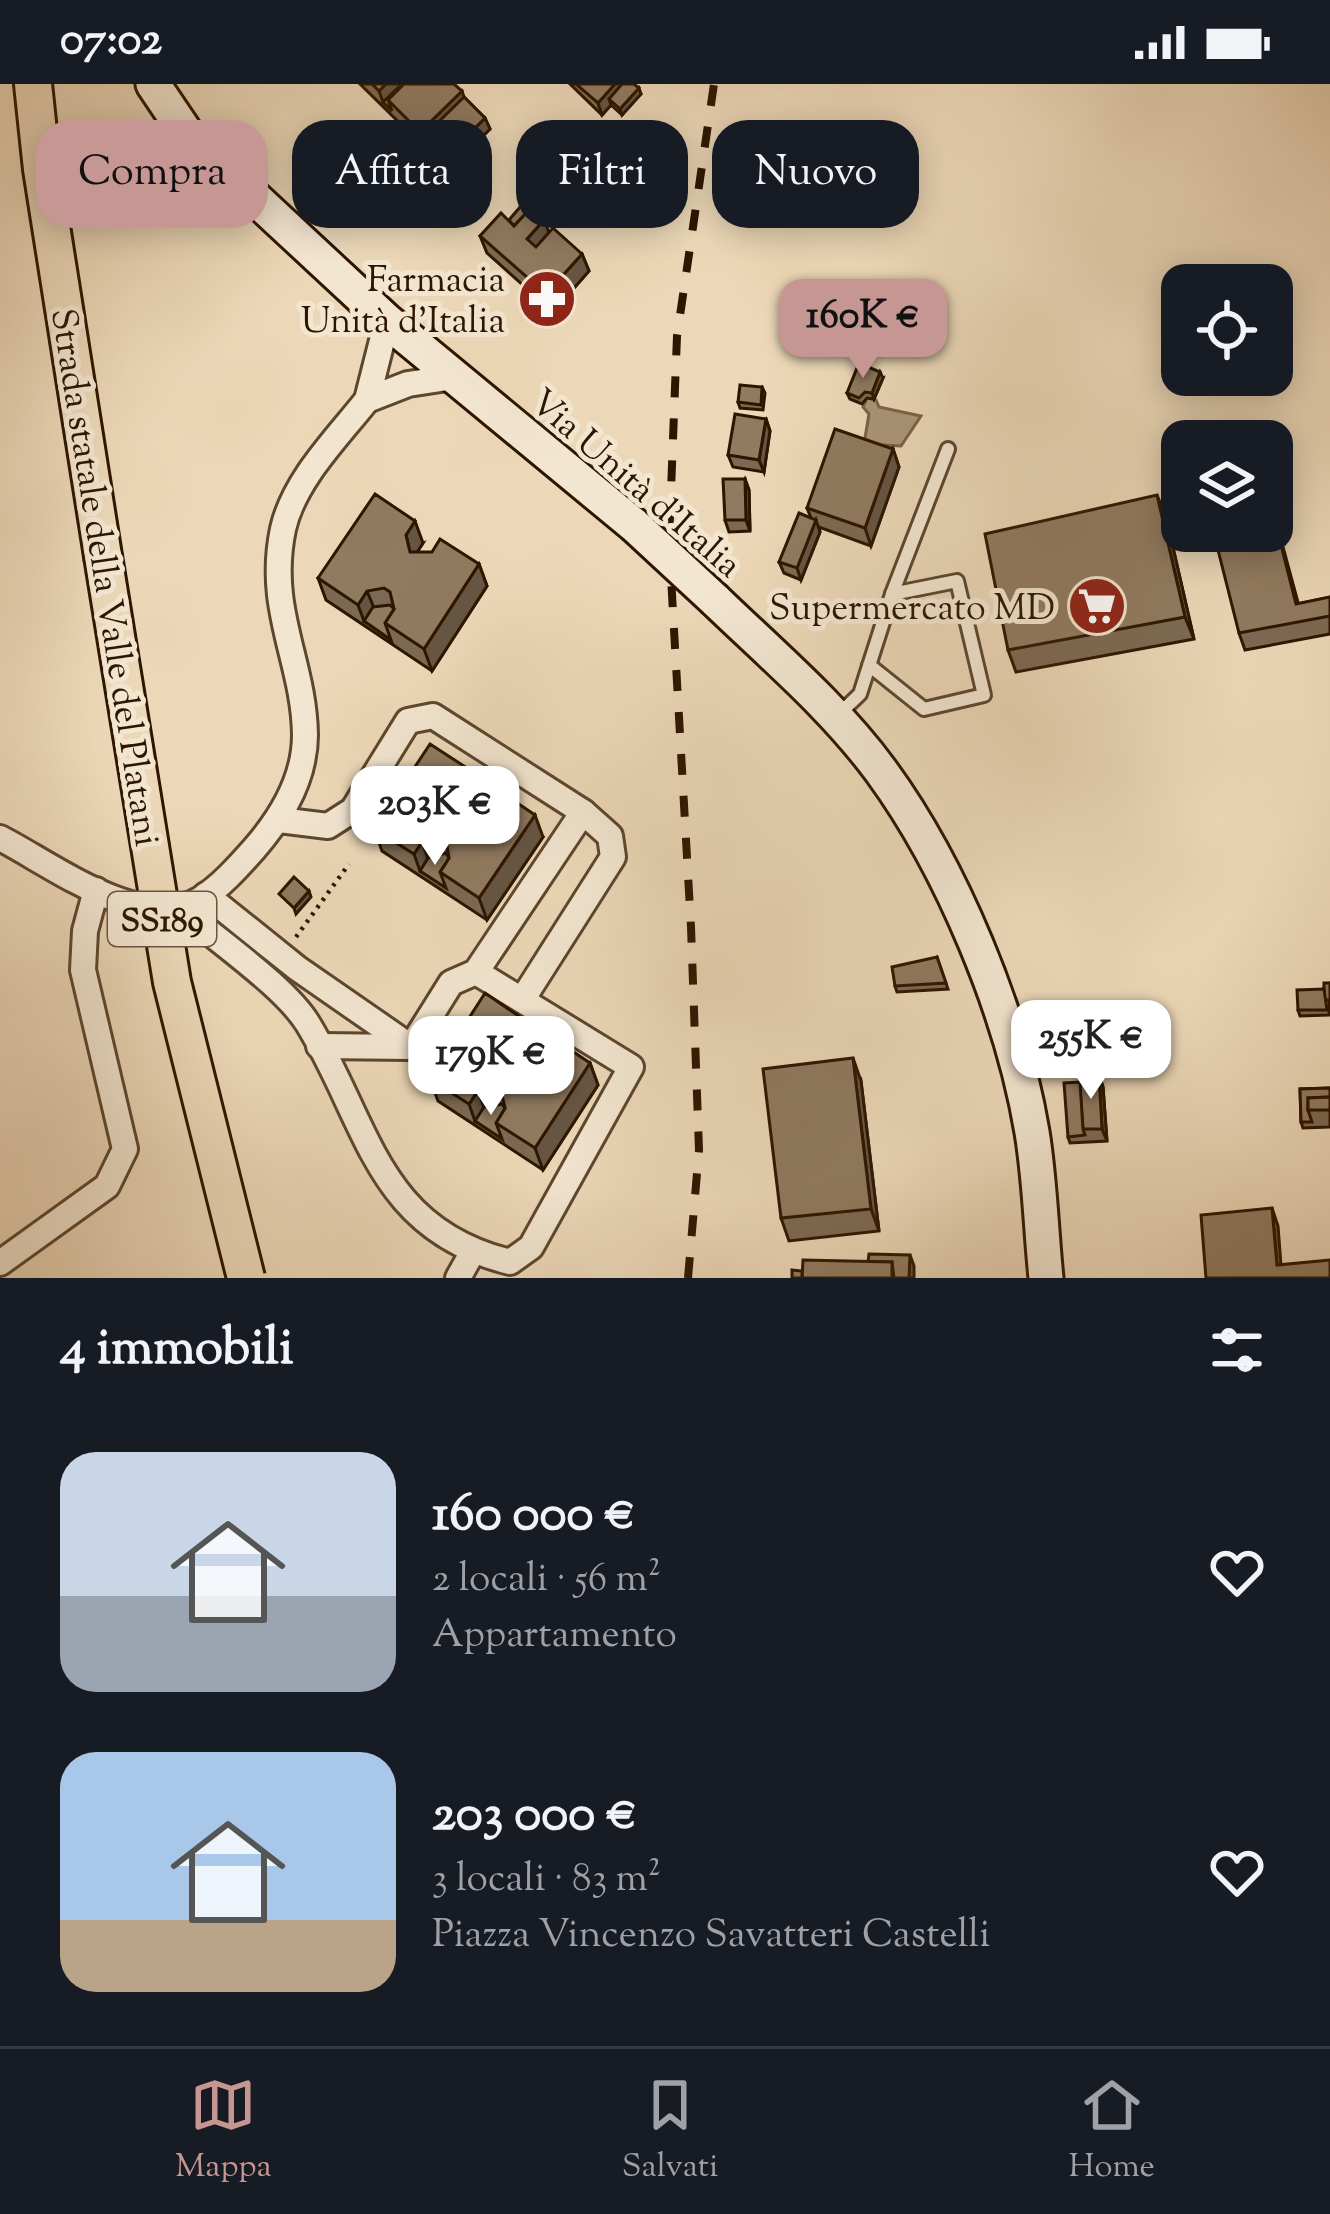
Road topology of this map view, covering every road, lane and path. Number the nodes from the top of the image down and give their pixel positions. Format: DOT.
graph roads {
  1 [pos="33,84"];
  2 [pos="153,84"];
  3 [pos="387,321"];
  4 [pos="454,377"];
  5 [pos="367,400"];
  6 [pos="948,448"];
  7 [pos="892,594"];
  8 [pos="869,664"];
  9 [pos="836,717"];
  10 [pos="583,812"];
  11 [pos="279,820"];
  12 [pos="0,838"];
  13 [pos="350,864"];
  14 [pos="96,890"];
  15 [pos="206,895"];
  16 [pos="178,906"];
  17 [pos="282,956"];
  18 [pos="476,972"];
  19 [pos="325,988"];
  20 [pos="522,1000"];
  21 [pos="307,1021"];
  22 [pos="319,1046"];
  23 [pos="411,1047"];
  24 [pos="472,1253"];
  25 [pos="0,1264"];
  26 [pos="246,1278"];
  27 [pos="458,1278"];
  28 [pos="1046,1278"];
  1 -- 26 [label="main road, Strada statale della Valle del Platani / SS189, bridge"];
  2 -- 3 [label="street, Via Unità d'Italia"];
  3 -- 4 [label="street, Via Unità d'Italia"];
  3 -- 5 [label="street"];
  4 -- 5 [label="street"];
  4 -- 9 [label="street, Via Unità d'Italia, bridge"];
  5 -- 11 [label="street"];
  6 -- 7 [label="lane"];
  7 -- 8 [label="lane"];
  7 -- 8 [label="lane"];
  8 -- 9 [label="lane"];
  9 -- 28 [label="street, Via Unità d'Italia"];
  10 -- 11 [label="street"];
  10 -- 18 [label="street"];
  10 -- 20 [label="street"];
  11 -- 15 [label="street"];
  12 -- 14 [label="street"];
  13 -- 17 [label="path"];
  14 -- 16 [label="street"];
  14 -- 25 [label="street"];
  15 -- 16 [label="street"];
  15 -- 17 [label="street"];
  16 -- 21 [label="street"];
  17 -- 19 [label="street"];
  18 -- 20 [label="street"];
  18 -- 23 [label="street"];
  19 -- 21 [label="street"];
  19 -- 23 [label="street"];
  20 -- 24 [label="street"];
  21 -- 22 [label="street"];
  22 -- 23 [label="street"];
  22 -- 24 [label="street"];
  24 -- 27 [label="street"];
}
